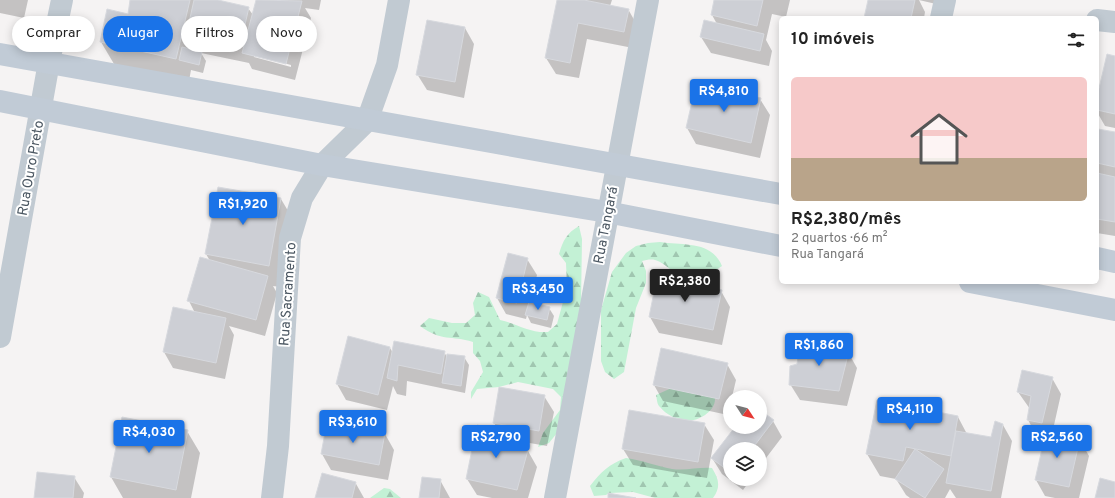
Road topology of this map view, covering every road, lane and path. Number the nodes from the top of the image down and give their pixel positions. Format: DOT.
graph roads {
  1 [pos="62,0"];
  2 [pos="399,0"];
  3 [pos="648,0"];
  4 [pos="945,0"];
  5 [pos="941,16"];
  6 [pos="1099,20"];
  7 [pos="1115,22"];
  8 [pos="0,54"];
  9 [pos="49,62"];
  10 [pos="0,101"];
  11 [pos="41,108"];
  12 [pos="367,121"];
  13 [pos="616,165"];
  14 [pos="322,166"];
  15 [pos="779,194"];
  16 [pos="607,212"];
  17 [pos="779,246"];
  18 [pos="1099,258"];
  19 [pos="1115,262"];
  20 [pos="980,284"];
  21 [pos="1115,310"];
  22 [pos="0,337"];
  23 [pos="272,498"];
  24 [pos="555,498"];
  1 -- 9 [label="street, Rua Ouro Preto"];
  2 -- 12 [label="street, Rua Sacramento"];
  3 -- 13 [label="street, Rua Tangará"];
  4 -- 5 [label="street"];
  6 -- 7 [label="street"];
  8 -- 9 [label="main road"];
  9 -- 11 [label="street, Rua Ouro Preto"];
  9 -- 12 [label="main road"];
  10 -- 11 [label="main road"];
  11 -- 14 [label="main road"];
  11 -- 22 [label="street, Rua Ouro Preto"];
  12 -- 13 [label="main road"];
  12 -- 14 [label="street, Rua Sacramento"];
  13 -- 15 [label="main road"];
  13 -- 16 [label="street, Rua Tangará"];
  14 -- 16 [label="main road"];
  14 -- 23 [label="street, Rua Sacramento"];
  16 -- 17 [label="main road"];
  16 -- 24 [label="street, Rua Tangará"];
  18 -- 19 [label="main road"];
  20 -- 21 [label="main road"];
}
